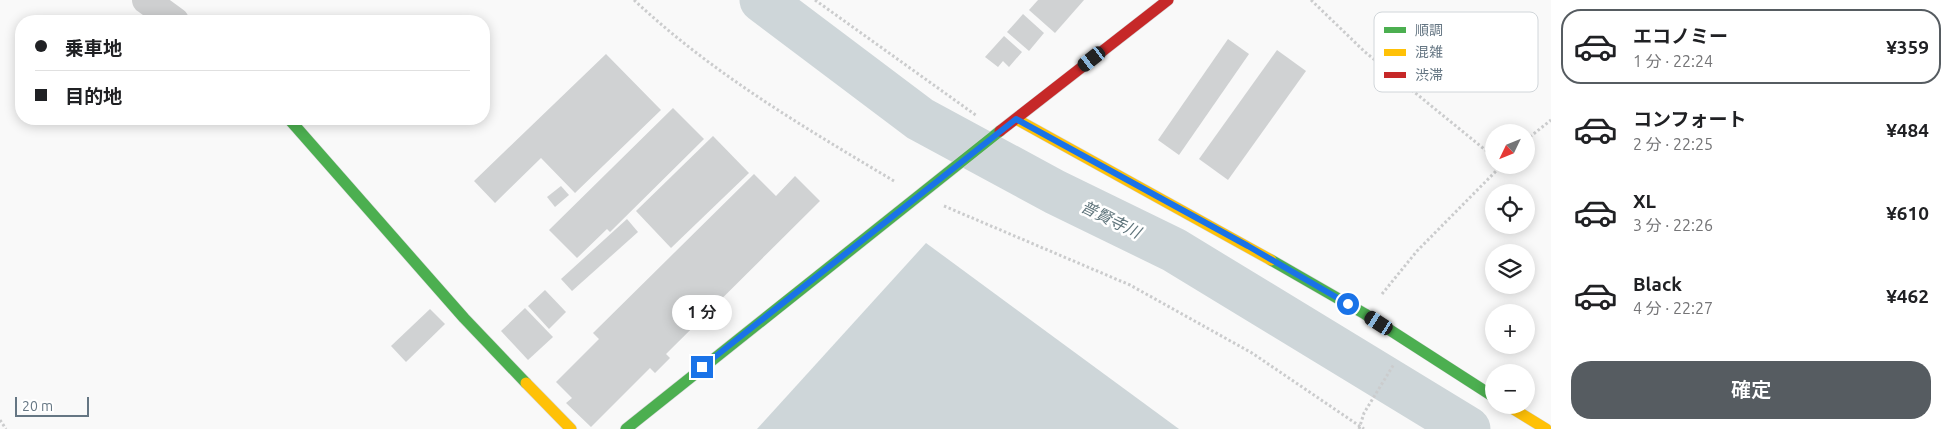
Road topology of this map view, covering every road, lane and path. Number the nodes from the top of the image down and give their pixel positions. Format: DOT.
graph roads {
  1 [pos="146,0"];
  2 [pos="634,0"];
  3 [pos="815,0"];
  4 [pos="1168,0"];
  5 [pos="1311,0"];
  6 [pos="167,15"];
  7 [pos="1374,59"];
  8 [pos="1414,92"];
  9 [pos="1016,119"];
  10 [pos="1551,120"];
  11 [pos="293,125"];
  12 [pos="1000,132"];
  13 [pos="1535,133"];
  14 [pos="1485,150"];
  15 [pos="1493,174"];
  16 [pos="918,195"];
  17 [pos="1365,314"];
  18 [pos="1396,360"];
  19 [pos="1485,391"];
  20 [pos="1522,414"];
  21 [pos="0,420"];
  22 [pos="1359,428"];
  23 [pos="6,429"];
  24 [pos="571,429"];
  25 [pos="626,429"];
  26 [pos="1364,429"];
  27 [pos="1546,429"];
  1 -- 6 [label="street"];
  2 -- 16 [label="path"];
  3 -- 12 [label="path"];
  4 -- 9 [label="street"];
  5 -- 7 [label="path"];
  8 -- 14 [label="path"];
  9 -- 12 [label="street"];
  9 -- 17 [label="street"];
  10 -- 13 [label="path"];
  11 -- 24 [label="street"];
  12 -- 16 [label="street"];
  15 -- 17 [label="path"];
  16 -- 22 [label="path"];
  16 -- 25 [label="street"];
  17 -- 19 [label="street"];
  18 -- 22 [label="path"];
  20 -- 27 [label="street"];
  21 -- 23 [label="path"];
  22 -- 26 [label="path"];
}
